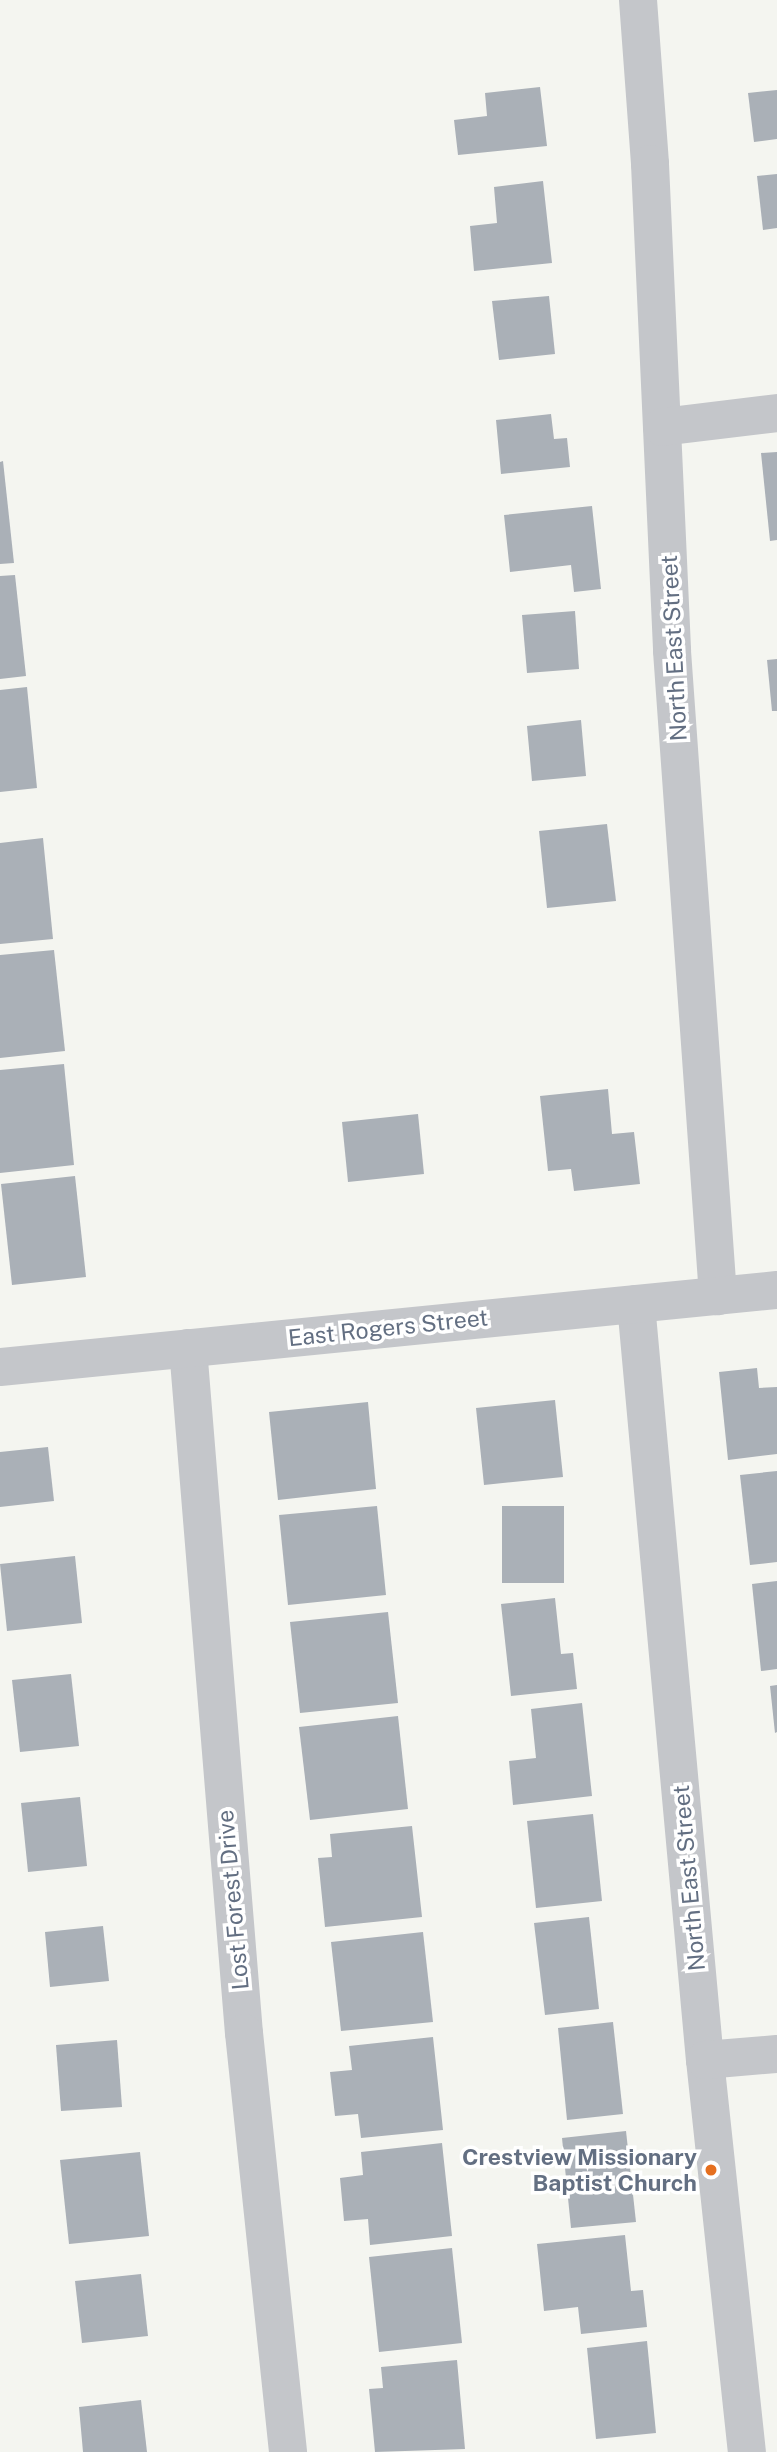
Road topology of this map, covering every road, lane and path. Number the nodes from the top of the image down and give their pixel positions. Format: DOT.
graph roads {
  1 [pos="638,0"];
  2 [pos="777,414"];
  3 [pos="662,426"];
  4 [pos="777,1290"];
  5 [pos="718,1296"];
  6 [pos="636,1304"];
  7 [pos="188,1348"];
  8 [pos="0,1367"];
  9 [pos="777,2054"];
  10 [pos="705,2060"];
  11 [pos="288,2452"];
  12 [pos="747,2452"];
  1 -- 3 [label="street, North East Street"];
  2 -- 3 [label="street"];
  3 -- 5 [label="street, North East Street"];
  4 -- 5 [label="street, East Rogers Street"];
  5 -- 6 [label="street, East Rogers Street"];
  6 -- 7 [label="street, East Rogers Street"];
  6 -- 10 [label="street, North East Street"];
  7 -- 8 [label="street, East Rogers Street"];
  7 -- 11 [label="street, Lost Forest Drive"];
  9 -- 10 [label="street"];
  10 -- 12 [label="street, North East Street"];
}
